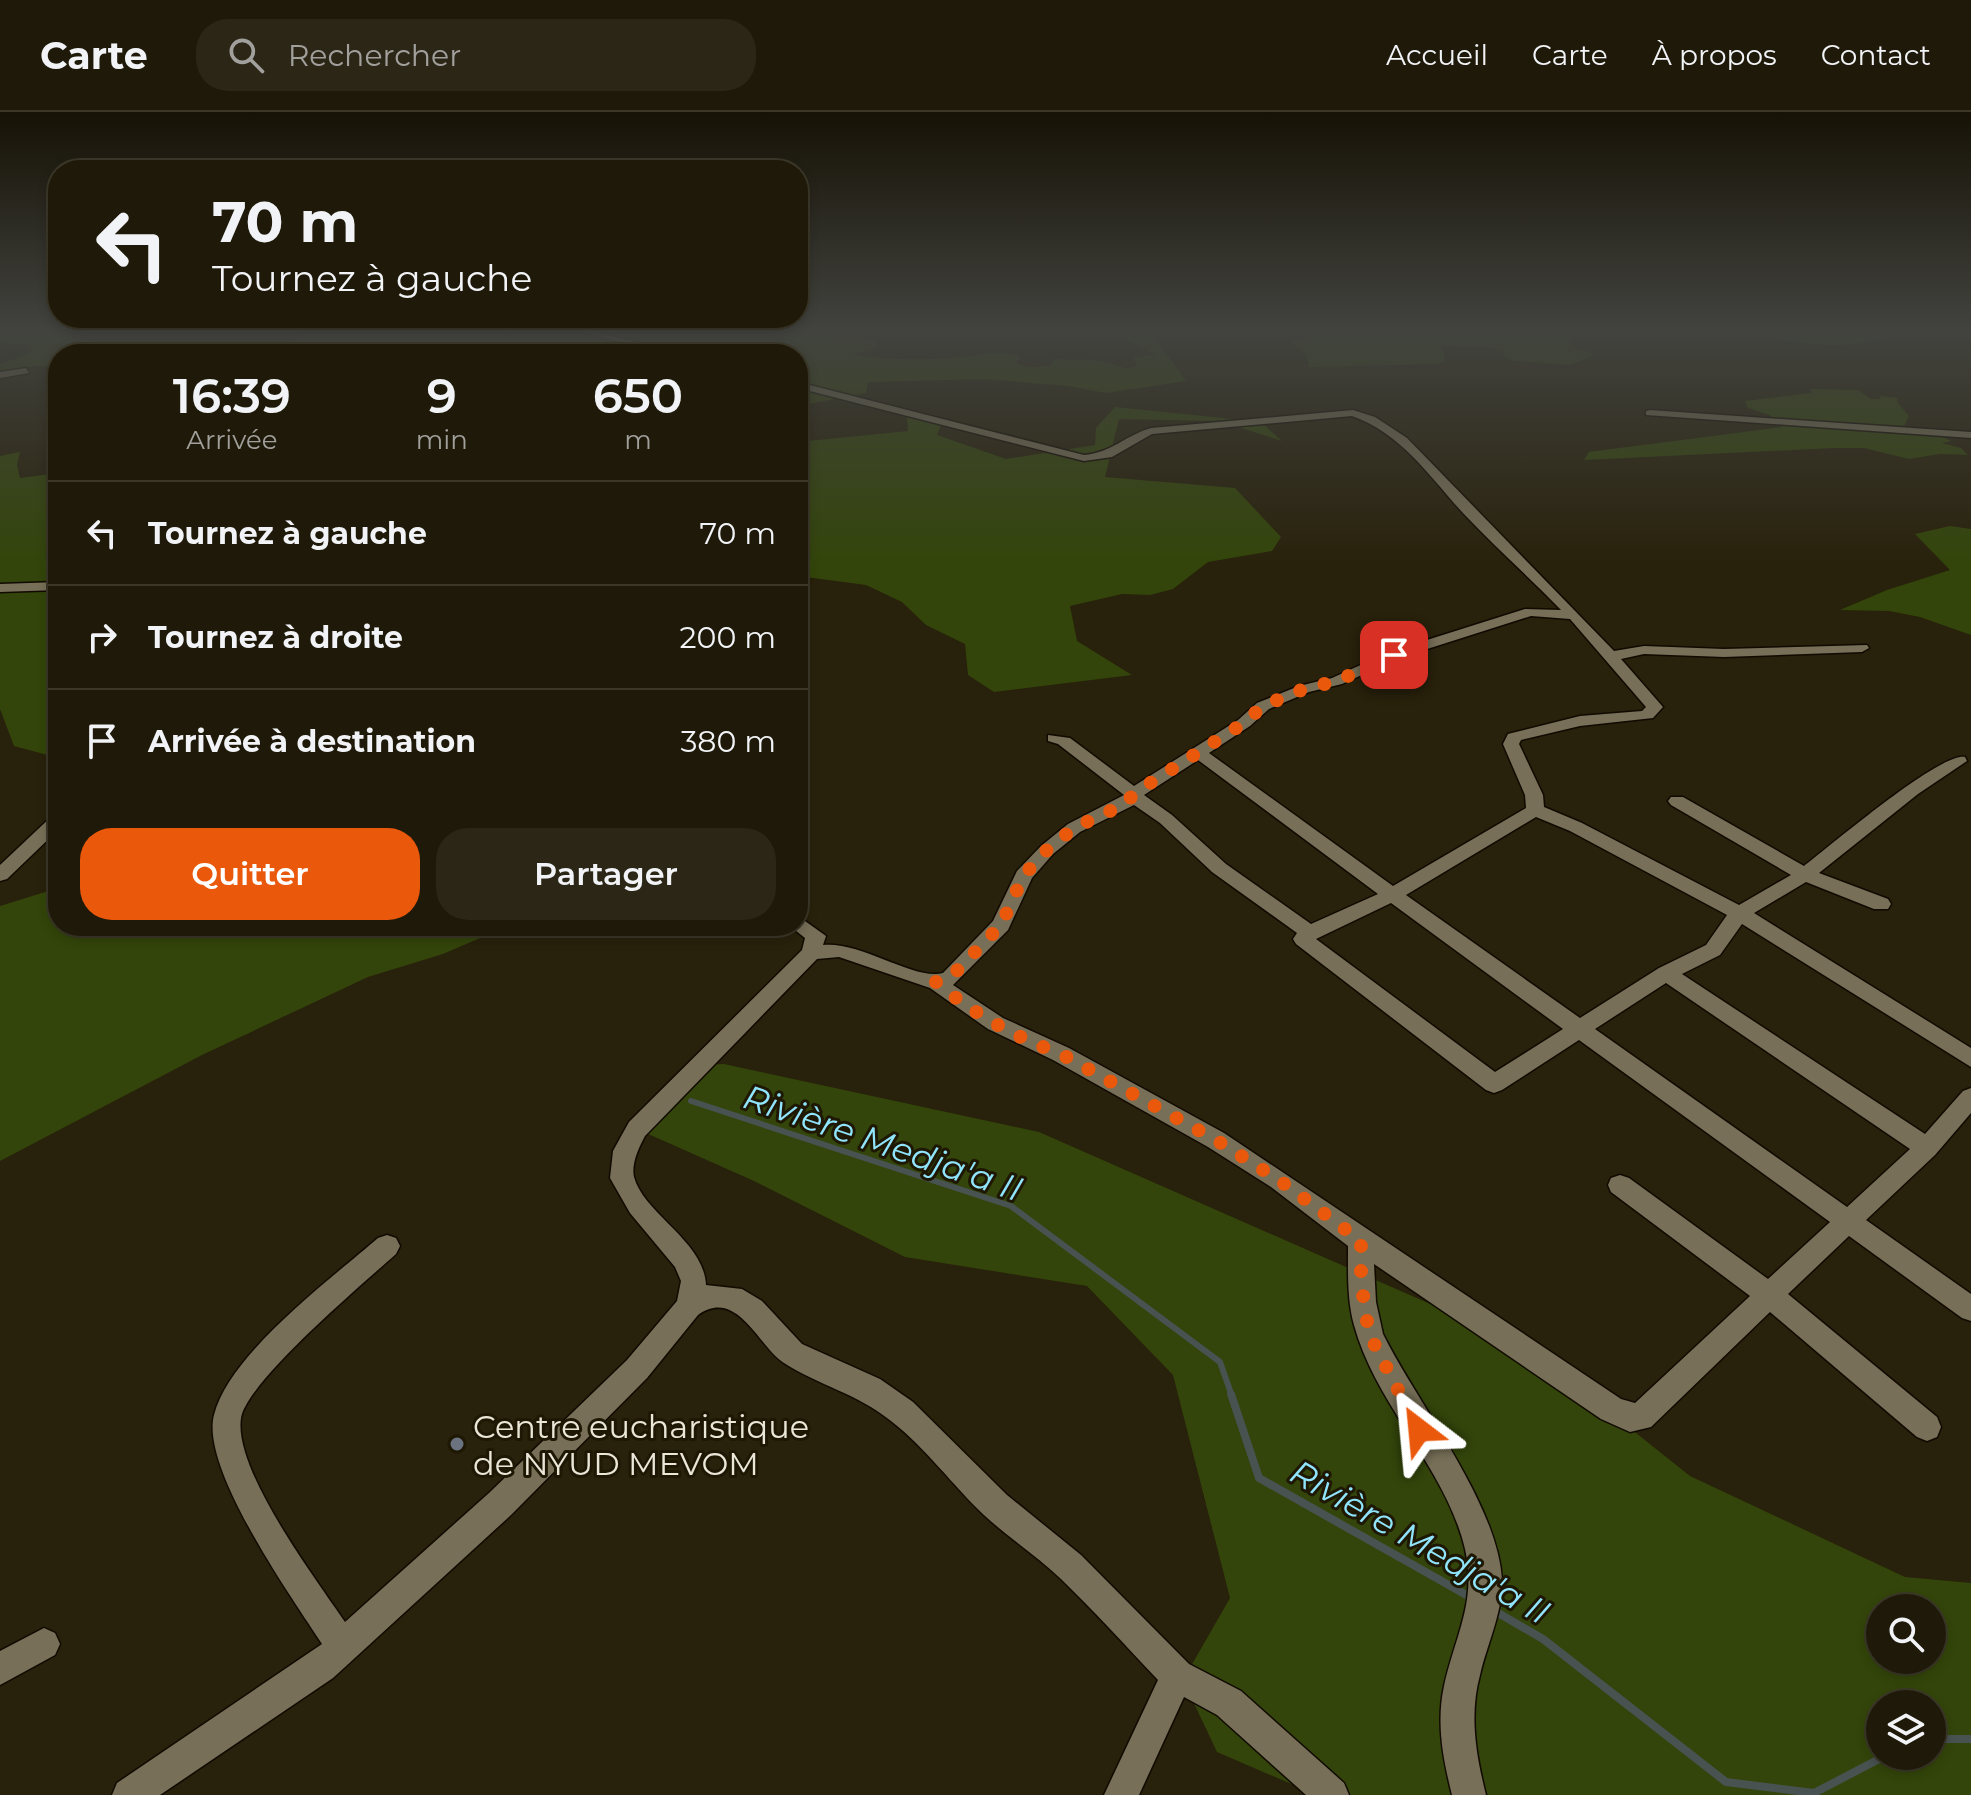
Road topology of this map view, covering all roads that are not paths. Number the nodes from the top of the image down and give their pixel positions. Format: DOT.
graph roads {
  1 [pos="894,410"];
  2 [pos="1650,413"];
  3 [pos="1971,435"];
  4 [pos="48,586"];
  5 [pos="0,588"];
  6 [pos="1574,615"];
  7 [pos="1862,648"];
  8 [pos="1612,656"];
  9 [pos="1054,738"];
  10 [pos="1198,753"];
  11 [pos="1959,761"];
  12 [pos="1133,794"];
  13 [pos="1677,801"];
  14 [pos="1535,810"];
  15 [pos="48,829"];
  16 [pos="0,875"];
  17 [pos="1805,875"];
  18 [pos="1392,895"];
  19 [pos="1881,904"];
  20 [pos="1739,913"];
  21 [pos="808,930"];
  22 [pos="1310,933"];
  23 [pos="811,953"];
  24 [pos="1666,973"];
  25 [pos="936,982"];
  26 [pos="1579,1030"];
  27 [pos="1971,1059"];
  28 [pos="1971,1097"];
  29 [pos="1927,1148"];
  30 [pos="1620,1185"];
  31 [pos="1848,1221"];
  32 [pos="1361,1241"];
  33 [pos="387,1246"];
  34 [pos="1769,1295"];
  35 [pos="689,1306"];
  36 [pos="1971,1309"];
  37 [pos="1927,1427"];
  38 [pos="44,1644"];
  39 [pos="343,1647"];
  40 [pos="0,1669"];
  41 [pos="1177,1676"];
  42 [pos="129,1795"];
  43 [pos="1121,1795"];
  44 [pos="1332,1795"];
  45 [pos="1469,1795"];
  1 -- 6 [label="street"];
  2 -- 3 [label="street"];
  4 -- 5 [label="street"];
  6 -- 8 [label="street"];
  6 -- 10 [label="street"];
  7 -- 8 [label="street"];
  8 -- 14 [label="street"];
  9 -- 12 [label="street"];
  10 -- 12 [label="street"];
  10 -- 18 [label="street"];
  11 -- 17 [label="street"];
  12 -- 22 [label="street"];
  12 -- 25 [label="street"];
  13 -- 17 [label="street"];
  14 -- 18 [label="street"];
  14 -- 20 [label="street"];
  15 -- 16 [label="street"];
  17 -- 19 [label="street"];
  17 -- 20 [label="street"];
  18 -- 22 [label="street"];
  18 -- 26 [label="street"];
  20 -- 24 [label="street"];
  20 -- 27 [label="street"];
  21 -- 23 [label="street"];
  22 -- 26 [label="street"];
  23 -- 25 [label="street"];
  23 -- 35 [label="street"];
  24 -- 26 [label="street"];
  24 -- 29 [label="street"];
  25 -- 32 [label="street"];
  26 -- 31 [label="street"];
  28 -- 29 [label="street"];
  29 -- 31 [label="street"];
  30 -- 34 [label="street"];
  31 -- 34 [label="street"];
  31 -- 36 [label="street"];
  32 -- 34 [label="street"];
  32 -- 45 [label="street"];
  33 -- 39 [label="street"];
  34 -- 37 [label="street"];
  35 -- 39 [label="street"];
  35 -- 41 [label="street"];
  38 -- 40 [label="street"];
  39 -- 42 [label="street"];
  41 -- 43 [label="street"];
  41 -- 44 [label="street"];
}
